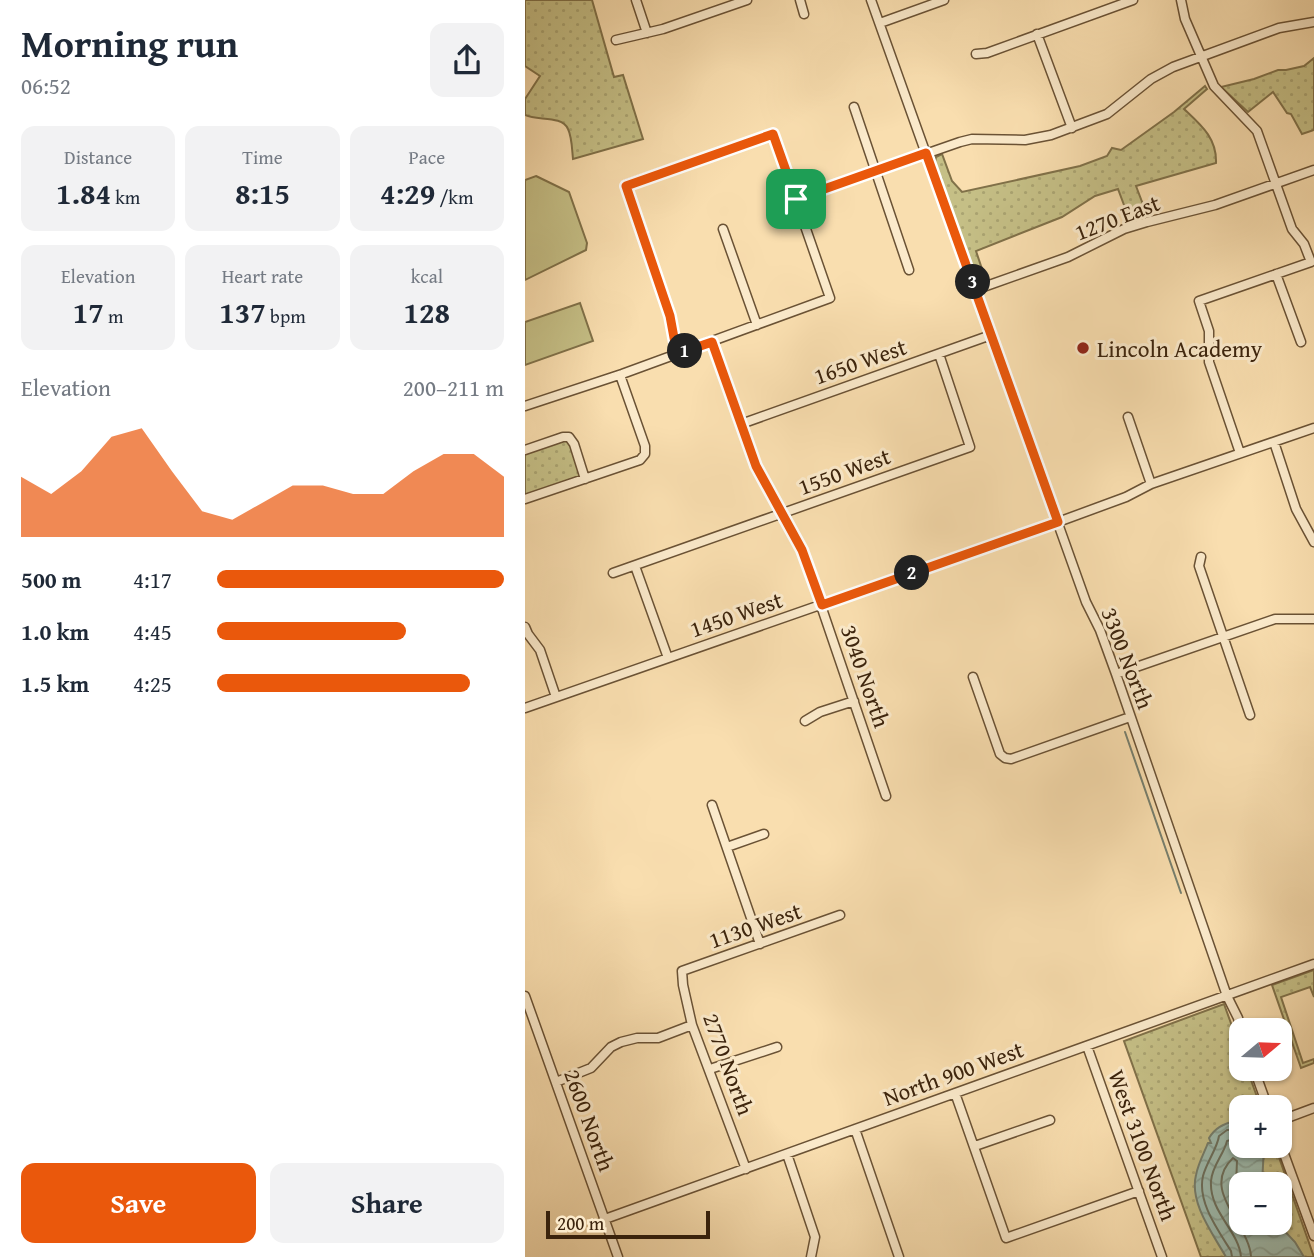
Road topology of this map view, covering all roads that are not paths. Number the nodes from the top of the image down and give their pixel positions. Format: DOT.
graph roads {
  1 [pos="636,0"];
  2 [pos="747,0"];
  3 [pos="800,0"];
  4 [pos="871,0"];
  5 [pos="944,0"];
  6 [pos="1133,0"];
  7 [pos="1181,0"];
  8 [pos="732,3"];
  9 [pos="804,14"];
  10 [pos="1314,22"];
  11 [pos="880,23"];
  12 [pos="647,33"];
  13 [pos="1037,34"];
  14 [pos="616,40"];
  15 [pos="976,54"];
  16 [pos="1201,56"];
  17 [pos="854,107"];
  18 [pos="1072,128"];
  19 [pos="926,153"];
  20 [pos="1314,170"];
  21 [pos="875,171"];
  22 [pos="1276,183"];
  23 [pos="796,199"];
  24 [pos="723,229"];
  25 [pos="909,270"];
  26 [pos="1276,274"];
  27 [pos="975,290"];
  28 [pos="757,325"];
  29 [pos="990,331"];
  30 [pos="712,342"];
  31 [pos="1301,342"];
  32 [pos="677,354"];
  33 [pos="939,354"];
  34 [pos="620,375"];
  35 [pos="525,406"];
  36 [pos="1128,417"];
  37 [pos="741,424"];
  38 [pos="1314,428"];
  39 [pos="1273,442"];
  40 [pos="525,450"];
  41 [pos="1240,453"];
  42 [pos="585,479"];
  43 [pos="1151,484"];
  44 [pos="525,499"];
  45 [pos="782,514"];
  46 [pos="1058,522"];
  47 [pos="1314,542"];
  48 [pos="1201,557"];
  49 [pos="635,566"];
  50 [pos="613,573"];
  51 [pos="822,605"];
  52 [pos="1314,619"];
  53 [pos="525,627"];
  54 [pos="1223,636"];
  55 [pos="668,658"];
  56 [pos="1116,674"];
  57 [pos="973,677"];
  58 [pos="556,697"];
  59 [pos="854,701"];
  60 [pos="525,708"];
  61 [pos="1249,715"];
  62 [pos="1130,716"];
  63 [pos="805,721"];
  64 [pos="886,796"];
  65 [pos="712,805"];
  66 [pos="764,834"];
  67 [pos="727,847"];
  68 [pos="840,915"];
  69 [pos="760,944"];
  70 [pos="1314,964"];
  71 [pos="682,971"];
  72 [pos="525,996"];
  73 [pos="1227,996"];
  74 [pos="1238,1018"];
  75 [pos="692,1025"];
  76 [pos="1087,1046"];
  77 [pos="777,1047"];
  78 [pos="710,1069"];
  79 [pos="556,1082"];
  80 [pos="955,1093"];
  81 [pos="1314,1108"];
  82 [pos="1292,1116"];
  83 [pos="1050,1120"];
  84 [pos="855,1129"];
  85 [pos="975,1146"];
  86 [pos="787,1154"];
  87 [pos="1286,1158"];
  88 [pos="745,1169"];
  89 [pos="1139,1191"];
  90 [pos="605,1220"];
  91 [pos="1314,1236"];
  92 [pos="618,1257"];
  93 [pos="811,1257"];
  94 [pos="899,1257"];
  95 [pos="1162,1257"];
  1 -- 12 [label="street"];
  2 -- 8 [label="street"];
  3 -- 9 [label="street"];
  4 -- 11 [label="street, 3300 North"];
  5 -- 11 [label="street"];
  6 -- 13 [label="street"];
  7 -- 16 [label="street"];
  8 -- 12 [label="street"];
  10 -- 16 [label="street"];
  11 -- 19 [label="street, 3300 North"];
  12 -- 14 [label="street"];
  13 -- 15 [label="street"];
  13 -- 18 [label="street"];
  16 -- 18 [label="street"];
  16 -- 22 [label="street"];
  17 -- 21 [label="street"];
  18 -- 19 [label="street"];
  19 -- 21 [label="street"];
  19 -- 27 [label="street, 3300 North"];
  20 -- 22 [label="street, 1270 East"];
  21 -- 23 [label="street"];
  21 -- 25 [label="street"];
  22 -- 26 [label="street"];
  22 -- 27 [label="street, 1270 East"];
  23 -- 28 [label="street"];
  23 -- 32 [label="street"];
  24 -- 28 [label="street"];
  26 -- 31 [label="street"];
  26 -- 41 [label="street"];
  27 -- 29 [label="street, 3300 North"];
  28 -- 30 [label="street"];
  29 -- 33 [label="street, 1650 West"];
  29 -- 46 [label="street, 3300 North"];
  30 -- 32 [label="street"];
  30 -- 37 [label="street, 3040 North"];
  32 -- 34 [label="street"];
  33 -- 37 [label="street, 1650 West"];
  33 -- 45 [label="street, 1550 West"];
  34 -- 35 [label="street"];
  34 -- 42 [label="street"];
  36 -- 43 [label="street"];
  37 -- 45 [label="street, 3040 North"];
  38 -- 39 [label="street, 1450 West"];
  39 -- 41 [label="street, 1450 West"];
  39 -- 47 [label="street"];
  40 -- 42 [label="street"];
  41 -- 43 [label="street, 1450 West"];
  42 -- 44 [label="street"];
  43 -- 46 [label="street, 1450 West"];
  45 -- 49 [label="street, 1550 West"];
  45 -- 51 [label="street, 3040 North"];
  46 -- 51 [label="street, 1450 West"];
  46 -- 56 [label="street, 3300 North"];
  48 -- 54 [label="street"];
  49 -- 50 [label="street, 1550 West"];
  49 -- 55 [label="street"];
  51 -- 55 [label="street, 1450 West"];
  51 -- 59 [label="street, 3040 North"];
  52 -- 54 [label="street"];
  53 -- 58 [label="street"];
  54 -- 56 [label="street"];
  54 -- 61 [label="street"];
  55 -- 58 [label="street, 1450 West"];
  56 -- 62 [label="street, 3300 North"];
  57 -- 62 [label="street"];
  58 -- 60 [label="street, 1450 West"];
  59 -- 63 [label="street"];
  59 -- 64 [label="street, 3040 North"];
  62 -- 73 [label="street, 3300 North"];
  65 -- 67 [label="street"];
  66 -- 67 [label="street"];
  67 -- 69 [label="street"];
  68 -- 69 [label="street, 1130 West"];
  69 -- 71 [label="street, 1130 West"];
  70 -- 73 [label="street, North 900 West"];
  71 -- 75 [label="street, 2770 North"];
  72 -- 79 [label="street, 2600 North"];
  73 -- 74 [label="street, 3300 North"];
  73 -- 76 [label="street, North 900 West"];
  75 -- 78 [label="street, 2770 North"];
  75 -- 79 [label="street"];
  76 -- 80 [label="street, North 900 West"];
  76 -- 89 [label="street, West 3100 North"];
  77 -- 78 [label="street"];
  78 -- 88 [label="street, 2770 North"];
  79 -- 90 [label="street, 2600 North"];
  80 -- 84 [label="street, North 900 West"];
  80 -- 85 [label="street"];
  81 -- 82 [label="street"];
  83 -- 85 [label="street"];
  84 -- 86 [label="street, North 900 West"];
  84 -- 94 [label="street"];
  85 -- 89 [label="street"];
  86 -- 88 [label="street, North 900 West"];
  86 -- 93 [label="street"];
  87 -- 91 [label="street"];
  88 -- 90 [label="street, North 900 West"];
  89 -- 95 [label="street, West 3100 North"];
  90 -- 92 [label="street, 2600 North"];
}
